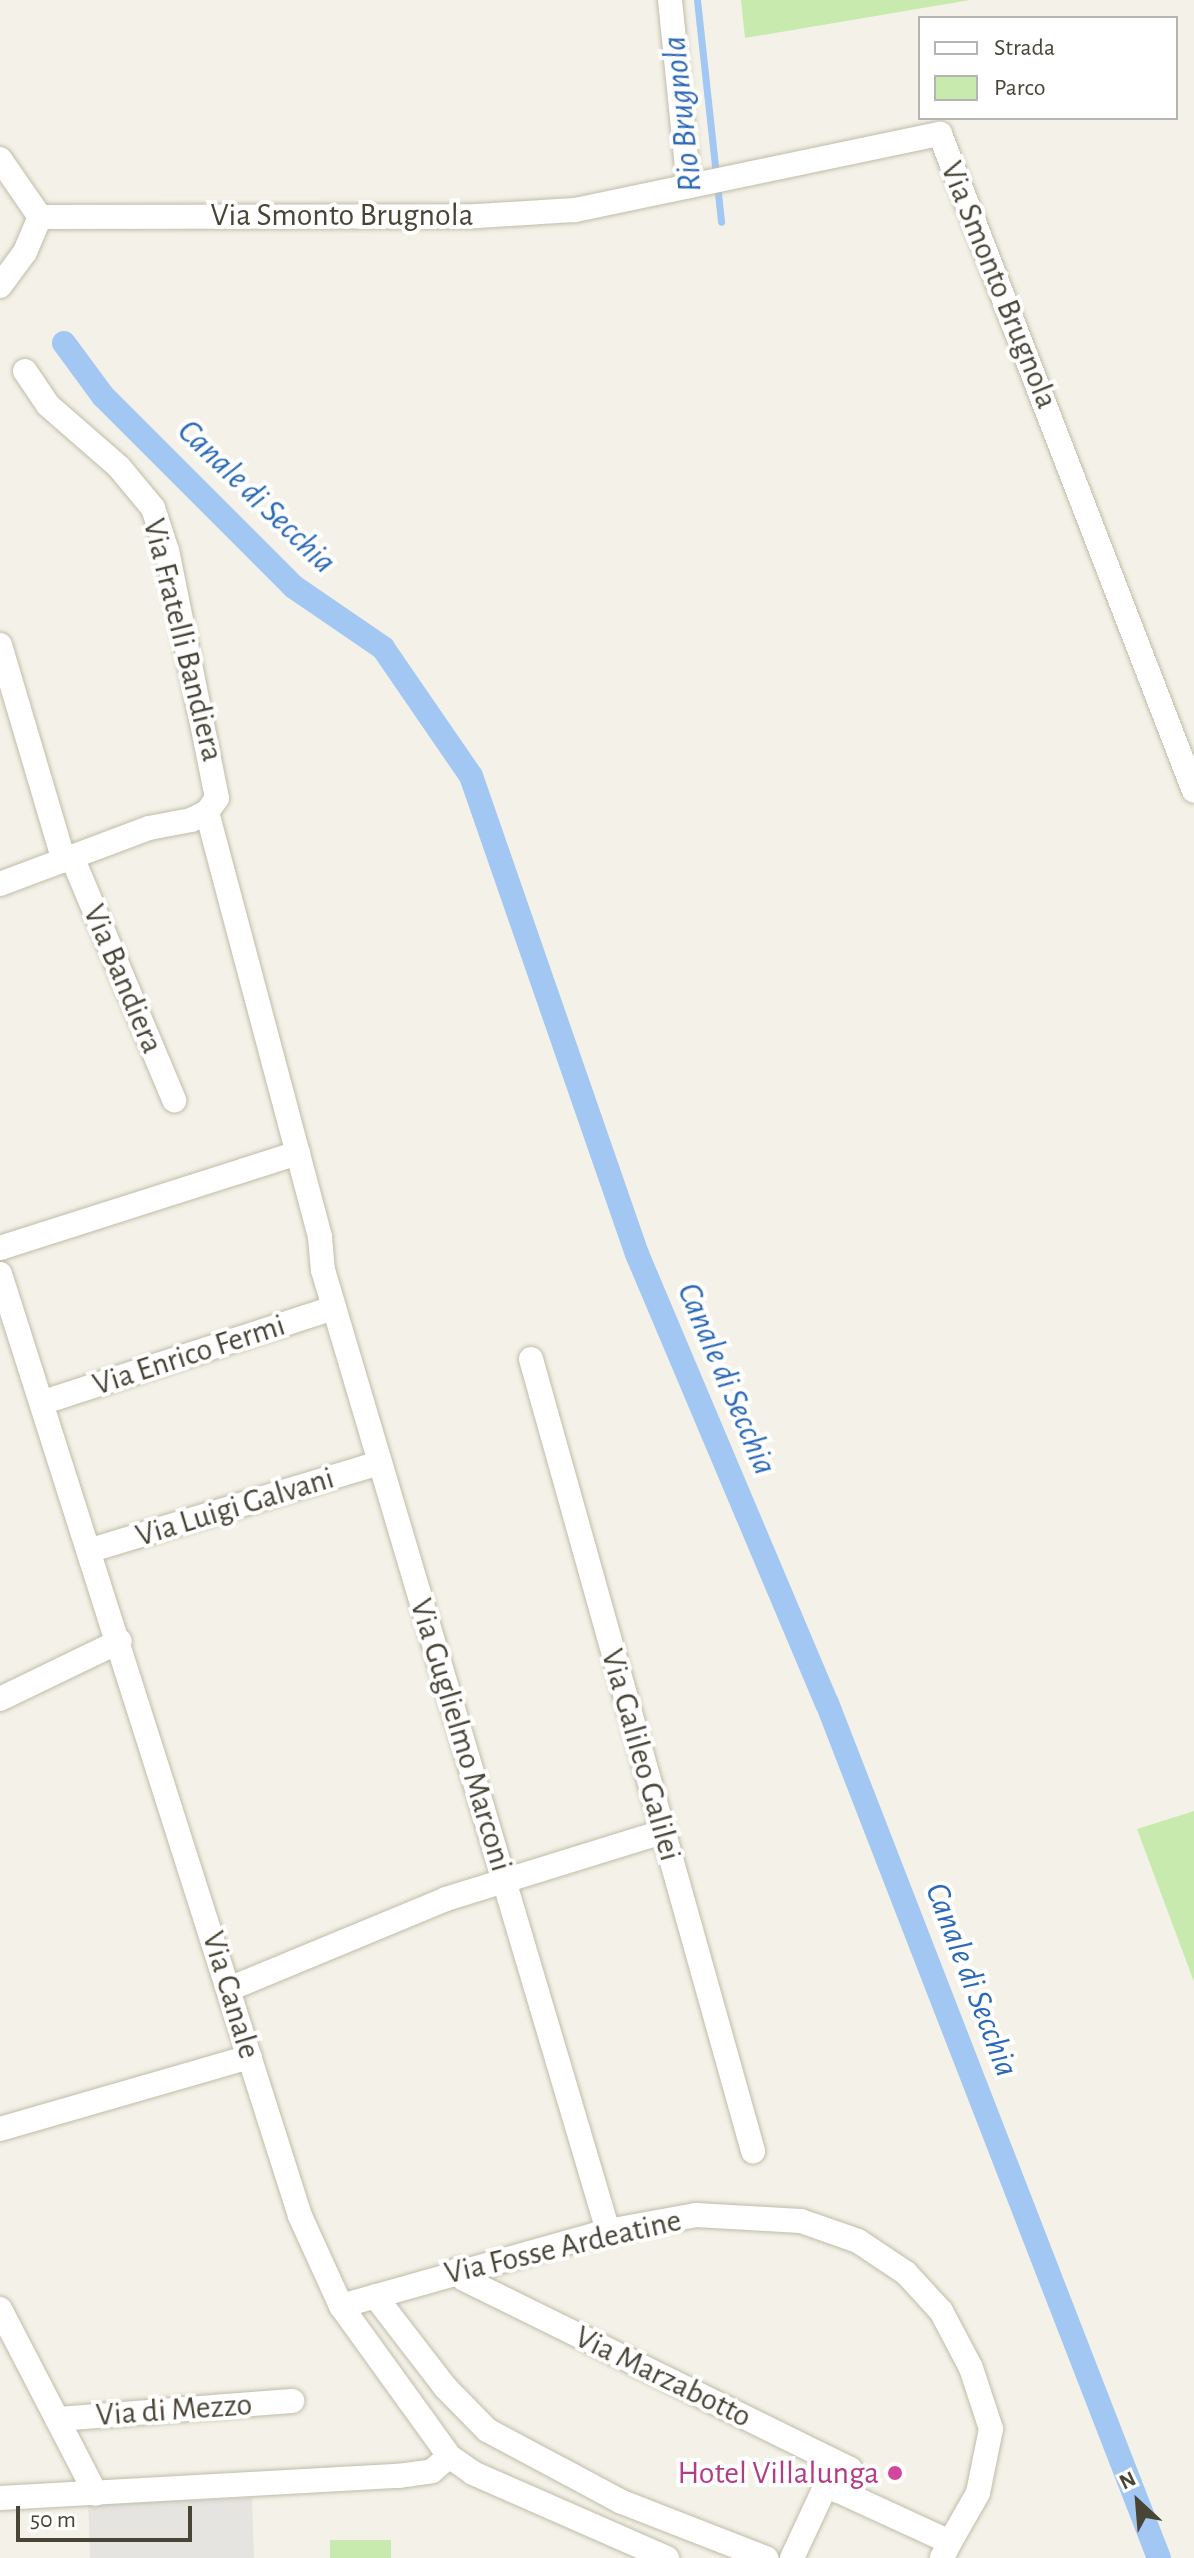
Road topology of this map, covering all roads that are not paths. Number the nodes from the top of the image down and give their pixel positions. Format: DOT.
graph roads {
  1 [pos="670,0"];
  2 [pos="0,159"];
  3 [pos="707,182"];
  4 [pos="40,217"];
  5 [pos="0,286"];
  6 [pos="25,371"];
  7 [pos="0,645"];
  8 [pos="1194,791"];
  9 [pos="207,812"];
  10 [pos="68,859"];
  11 [pos="0,884"];
  12 [pos="174,1100"];
  13 [pos="298,1153"];
  14 [pos="320,1237"];
  15 [pos="0,1248"];
  16 [pos="0,1274"];
  17 [pos="334,1308"];
  18 [pos="531,1359"];
  19 [pos="44,1402"];
  20 [pos="380,1463"];
  21 [pos="91,1550"];
  22 [pos="120,1641"];
  23 [pos="0,1699"];
  24 [pos="663,1832"];
  25 [pos="505,1882"];
  26 [pos="229,1989"];
  27 [pos="250,2057"];
  28 [pos="0,2129"];
  29 [pos="753,2151"];
  30 [pos="608,2231"];
  31 [pos="457,2270"];
  32 [pos="375,2296"];
  33 [pos="341,2306"];
  34 [pos="0,2309"];
  35 [pos="292,2401"];
  36 [pos="57,2419"];
  37 [pos="449,2456"];
  38 [pos="839,2491"];
  39 [pos="96,2494"];
  40 [pos="1,2510"];
  41 [pos="946,2550"];
  42 [pos="667,2558"];
  43 [pos="766,2558"];
  44 [pos="792,2558"];
  1 -- 3 [label="street"];
  2 -- 4 [label="street"];
  3 -- 4 [label="street, Via Smonto Brugnola"];
  3 -- 8 [label="street, Via Smonto Brugnola"];
  4 -- 5 [label="street"];
  6 -- 9 [label="street, Via Fratelli Bandiera"];
  7 -- 10 [label="street, Via Bandiera"];
  9 -- 10 [label="street"];
  9 -- 13 [label="street, Via Fratelli Bandiera"];
  10 -- 11 [label="street"];
  10 -- 12 [label="street, Via Bandiera"];
  13 -- 14 [label="street, Via Fratelli Bandiera"];
  13 -- 15 [label="street"];
  14 -- 17 [label="street, Via Guglielmo Marconi"];
  16 -- 19 [label="street, Via Canale"];
  17 -- 19 [label="street, Via Enrico Fermi"];
  17 -- 20 [label="street, Via Guglielmo Marconi"];
  18 -- 24 [label="street, Via Galileo Galilei"];
  19 -- 21 [label="street, Via Canale"];
  20 -- 21 [label="street, Via Luigi Galvani"];
  20 -- 25 [label="street, Via Guglielmo Marconi"];
  21 -- 22 [label="street, Via Canale"];
  22 -- 23 [label="street"];
  22 -- 26 [label="street, Via Canale"];
  24 -- 25 [label="street"];
  24 -- 29 [label="street, Via Galileo Galilei"];
  25 -- 26 [label="street"];
  25 -- 30 [label="street, Via Guglielmo Marconi"];
  26 -- 27 [label="street, Via Canale"];
  27 -- 28 [label="street"];
  27 -- 33 [label="street, Via Canale"];
  30 -- 31 [label="street, Via Fosse Ardeatine"];
  30 -- 41 [label="street, Via Fosse Ardeatine"];
  31 -- 32 [label="street, Via Fosse Ardeatine"];
  31 -- 38 [label="street, Via Marzabotto"];
  32 -- 33 [label="street, Via Fosse Ardeatine"];
  32 -- 43 [label="street"];
  33 -- 37 [label="street, Via Canale"];
  34 -- 36 [label="street, Via di Mezzo"];
  35 -- 36 [label="street, Via di Mezzo"];
  36 -- 39 [label="street, Via di Mezzo"];
  37 -- 39 [label="street"];
  37 -- 42 [label="street, Via Canale"];
  38 -- 41 [label="street"];
  38 -- 44 [label="street"];
  39 -- 40 [label="street"];
}
